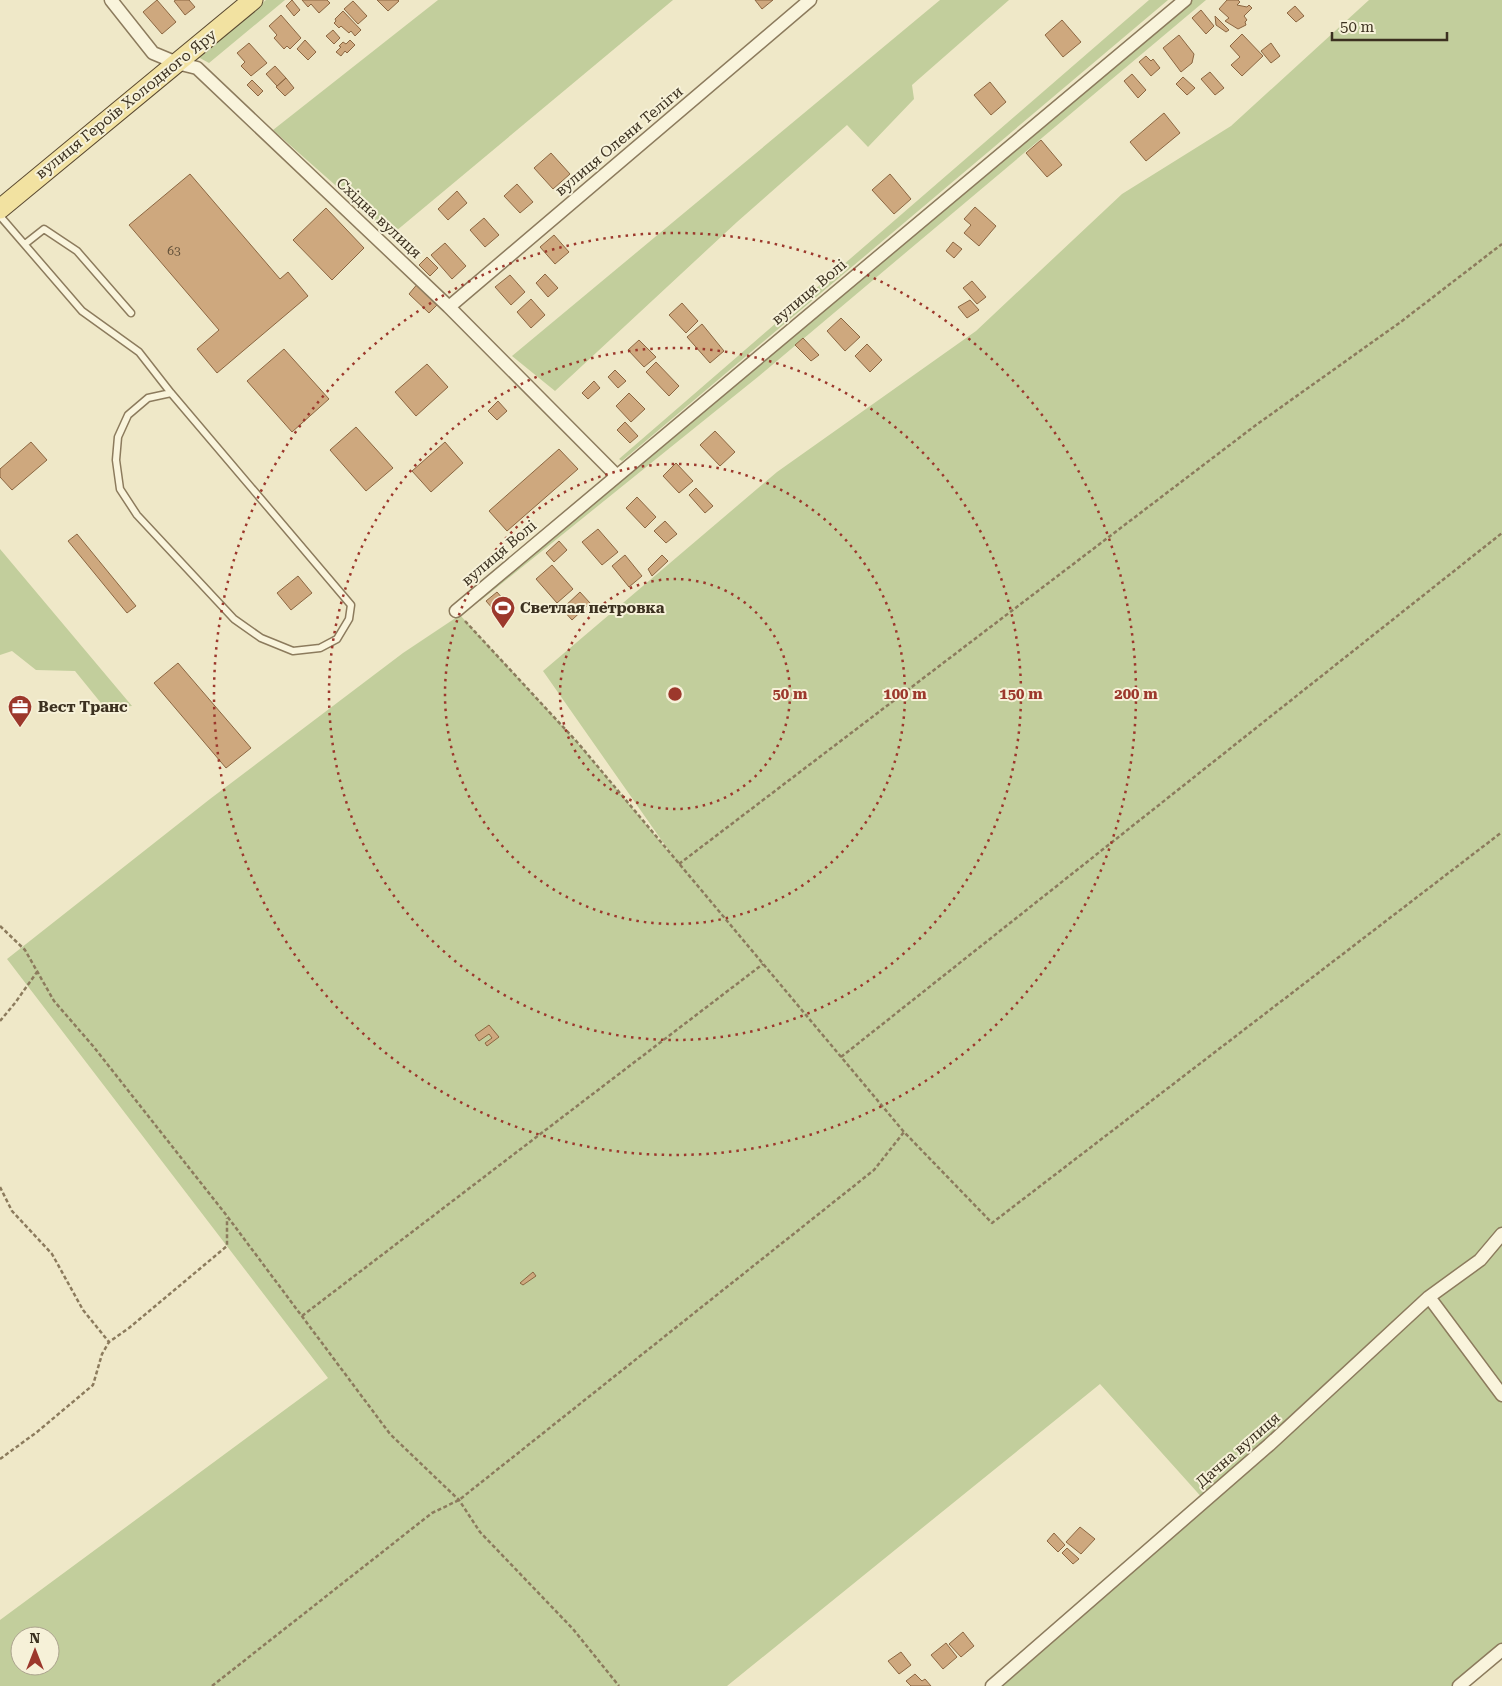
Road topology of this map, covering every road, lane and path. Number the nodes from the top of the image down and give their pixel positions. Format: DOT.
graph roads {
  1 [pos="111,0"];
  2 [pos="253,0"];
  3 [pos="810,0"];
  4 [pos="1185,0"];
  5 [pos="177,63"];
  6 [pos="0,208"];
  7 [pos="0,216"];
  8 [pos="25,244"];
  9 [pos="1502,244"];
  10 [pos="449,307"];
  11 [pos="132,313"];
  12 [pos="172,393"];
  13 [pos="616,475"];
  14 [pos="1502,533"];
  15 [pos="456,611"];
  16 [pos="1502,832"];
  17 [pos="679,864"];
  18 [pos="0,926"];
  19 [pos="763,964"];
  20 [pos="37,972"];
  21 [pos="0,1021"];
  22 [pos="842,1057"];
  23 [pos="904,1132"];
  24 [pos="0,1187"];
  25 [pos="228,1216"];
  26 [pos="1502,1234"];
  27 [pos="1429,1297"];
  28 [pos="302,1316"];
  29 [pos="109,1342"];
  30 [pos="1502,1395"];
  31 [pos="0,1459"];
  32 [pos="459,1500"];
  33 [pos="1502,1650"];
  34 [pos="212,1686"];
  35 [pos="619,1686"];
  36 [pos="992,1686"];
  37 [pos="1459,1686"];
  1 -- 5 [label="street, Східна вулиця"];
  2 -- 5 [label="main road, вулиця Героїв Холодного Яру"];
  3 -- 10 [label="street, вулиця Олени Теліги"];
  4 -- 13 [label="street, вулиця Волі"];
  5 -- 6 [label="main road, вулиця Героїв Холодного Яру"];
  5 -- 10 [label="street, Східна вулиця"];
  7 -- 8 [label="lane"];
  8 -- 11 [label="lane"];
  8 -- 12 [label="lane"];
  9 -- 17 [label="path"];
  10 -- 13 [label="street, Східна вулиця"];
  12 -- 12 [label="lane"];
  13 -- 15 [label="street, вулиця Волі"];
  14 -- 22 [label="path"];
  15 -- 17 [label="path"];
  16 -- 23 [label="path"];
  17 -- 19 [label="path"];
  18 -- 20 [label="path"];
  19 -- 22 [label="path"];
  19 -- 28 [label="path"];
  20 -- 21 [label="path"];
  20 -- 25 [label="path"];
  22 -- 23 [label="path"];
  23 -- 32 [label="path"];
  24 -- 29 [label="path"];
  25 -- 28 [label="path"];
  25 -- 29 [label="path"];
  26 -- 27 [label="street, Дачна вулиця"];
  27 -- 30 [label="street"];
  27 -- 36 [label="street, Дачна вулиця"];
  28 -- 32 [label="path"];
  29 -- 31 [label="path"];
  32 -- 34 [label="path"];
  32 -- 35 [label="path"];
  33 -- 37 [label="street"];
}
